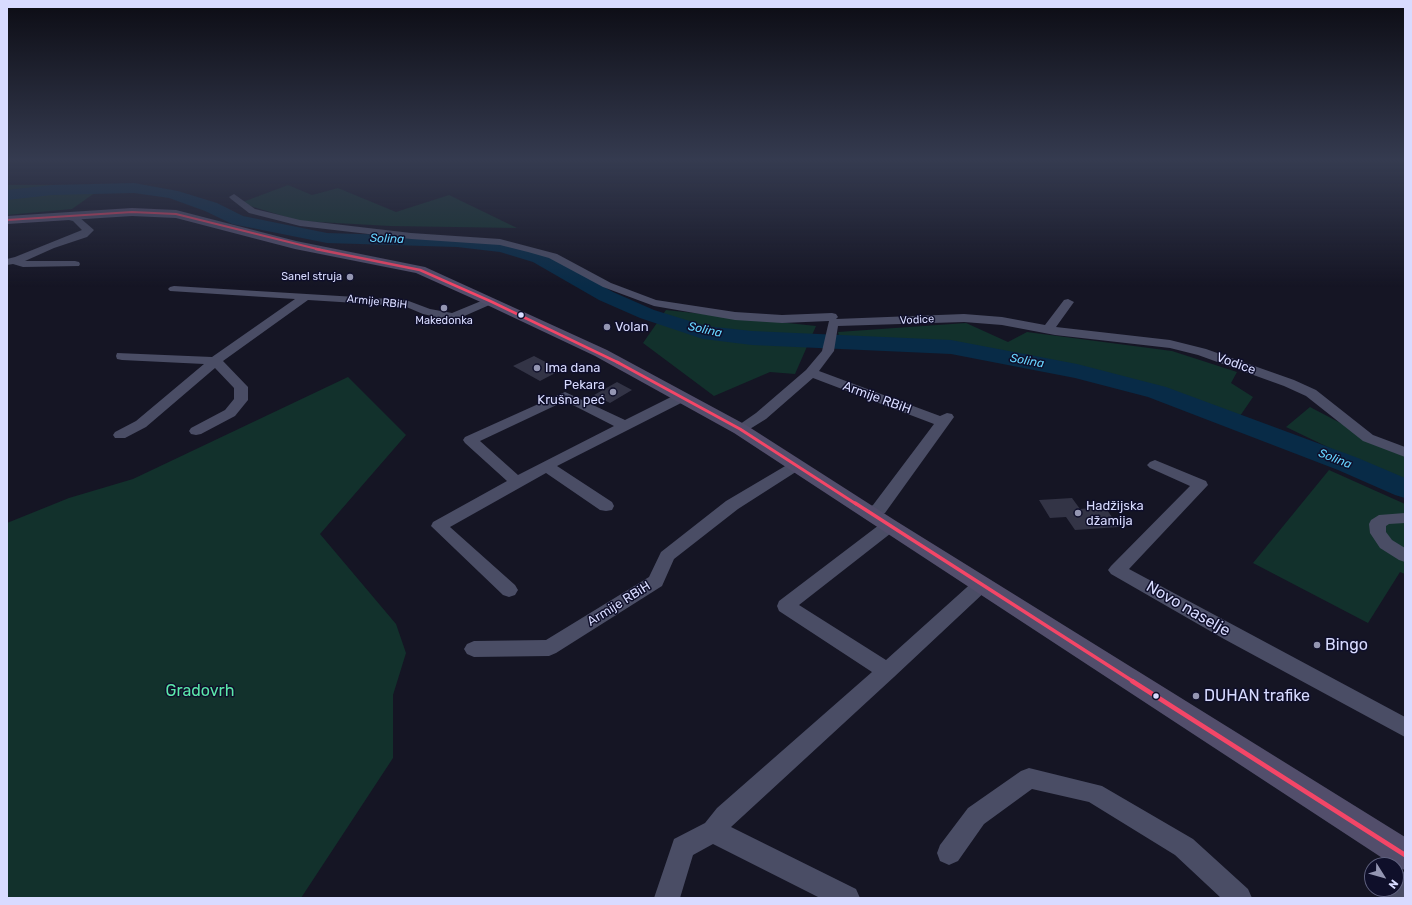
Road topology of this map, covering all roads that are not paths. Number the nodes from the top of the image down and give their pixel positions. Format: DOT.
graph roads {
  1 [pos="241,202"];
  2 [pos="63,216"];
  3 [pos="7,220"];
  4 [pos="18,260"];
  5 [pos="7,262"];
  6 [pos="75,264"];
  7 [pos="174,289"];
  8 [pos="306,296"];
  9 [pos="490,301"];
  10 [pos="1068,302"];
  11 [pos="833,323"];
  12 [pos="1048,330"];
  13 [pos="122,356"];
  14 [pos="215,361"];
  15 [pos="812,374"];
  16 [pos="682,397"];
  17 [pos="623,425"];
  18 [pos="740,429"];
  19 [pos="196,431"];
  20 [pos="120,435"];
  21 [pos="1405,452"];
  22 [pos="797,465"];
  23 [pos="1155,465"];
  24 [pos="546,466"];
  25 [pos="517,482"];
  26 [pos="606,506"];
  27 [pos="870,514"];
  28 [pos="1405,518"];
  29 [pos="889,526"];
  30 [pos="1405,556"];
  31 [pos="982,584"];
  32 [pos="509,590"];
  33 [pos="474,649"];
  34 [pos="887,671"];
  35 [pos="1405,728"];
  36 [pos="713,831"];
  37 [pos="949,853"];
  38 [pos="1405,854"];
  39 [pos="1405,884"];
  40 [pos="667,898"];
  41 [pos="847,898"];
  42 [pos="1239,898"];
  43 [pos="1398,898"];
  1 -- 11 [label="street, Vodice"];
  2 -- 3 [label="main road"];
  2 -- 4 [label="street"];
  2 -- 9 [label="main road"];
  4 -- 5 [label="street"];
  4 -- 6 [label="street"];
  7 -- 8 [label="street, Armije RBiH"];
  8 -- 9 [label="street, Armije RBiH"];
  8 -- 14 [label="street"];
  9 -- 16 [label="main road"];
  10 -- 12 [label="street"];
  11 -- 12 [label="street, Vodice"];
  11 -- 15 [label="street"];
  12 -- 21 [label="street, Vodice"];
  13 -- 14 [label="street"];
  14 -- 19 [label="street"];
  14 -- 20 [label="street"];
  15 -- 18 [label="street"];
  15 -- 27 [label="street, Armije RBiH"];
  16 -- 17 [label="street"];
  16 -- 18 [label="main road"];
  17 -- 24 [label="street"];
  17 -- 25 [label="street"];
  18 -- 22 [label="main road"];
  22 -- 27 [label="main road"];
  22 -- 33 [label="street, Armije RBiH"];
  23 -- 35 [label="street, Novo naselje"];
  24 -- 25 [label="street"];
  24 -- 26 [label="street"];
  25 -- 32 [label="street"];
  27 -- 29 [label="main road"];
  28 -- 30 [label="street"];
  29 -- 31 [label="main road"];
  29 -- 34 [label="street"];
  31 -- 34 [label="street"];
  31 -- 38 [label="main road"];
  34 -- 36 [label="street"];
  36 -- 40 [label="street"];
  36 -- 41 [label="street"];
  37 -- 42 [label="street"];
  39 -- 43 [label="street"];
}
